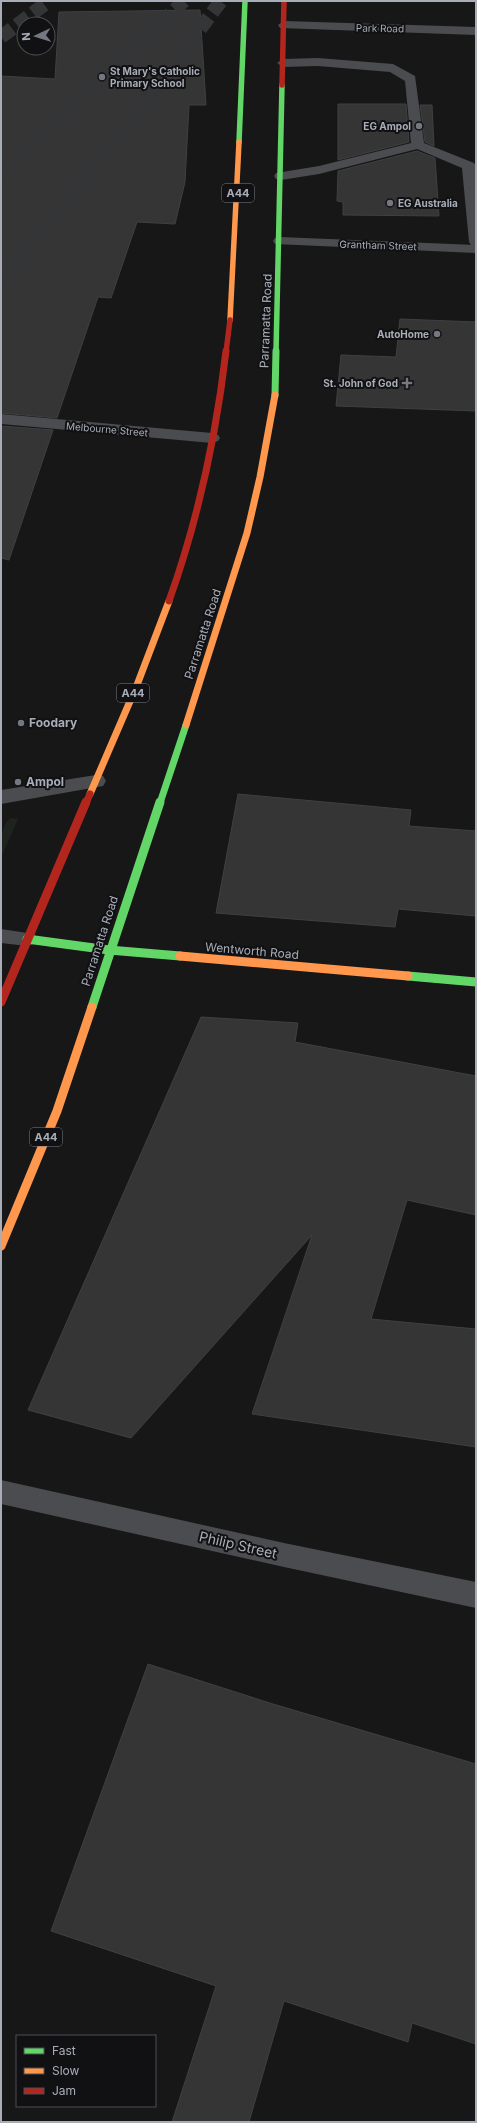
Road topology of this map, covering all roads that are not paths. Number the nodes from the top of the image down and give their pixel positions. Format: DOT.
graph roads {
  1 [pos="245,1"];
  2 [pos="284,1"];
  3 [pos="284,25"];
  4 [pos="476,31"];
  5 [pos="283,63"];
  6 [pos="418,144"];
  7 [pos="281,176"];
  8 [pos="280,241"];
  9 [pos="476,242"];
  10 [pos="476,249"];
  11 [pos="1,419"];
  12 [pos="212,438"];
  13 [pos="96,781"];
  14 [pos="1,797"];
  15 [pos="1,936"];
  16 [pos="27,939"];
  17 [pos="109,950"];
  18 [pos="476,982"];
  19 [pos="1,1002"];
  20 [pos="1,1246"];
  21 [pos="1,1492"];
  22 [pos="476,1595"];
  1 -- 12 [label="main road, A44"];
  2 -- 3 [label="main road, Parramatta Road / A44"];
  3 -- 4 [label="street, Park Road"];
  3 -- 5 [label="main road, Parramatta Road / A44"];
  5 -- 6 [label="street"];
  5 -- 7 [label="main road, Parramatta Road / A44"];
  6 -- 7 [label="street"];
  6 -- 9 [label="street"];
  7 -- 8 [label="main road, Parramatta Road / A44"];
  8 -- 10 [label="street, Grantham Street"];
  8 -- 17 [label="main road, Parramatta Road / A44"];
  11 -- 12 [label="street, Melbourne Street"];
  12 -- 13 [label="main road, A44"];
  13 -- 14 [label="street"];
  13 -- 16 [label="main road, A44"];
  15 -- 16 [label="street"];
  16 -- 17 [label="main road, Wentworth Road"];
  16 -- 19 [label="main road, A44"];
  17 -- 18 [label="main road, Wentworth Road"];
  17 -- 20 [label="main road, Parramatta Road / A44"];
  21 -- 22 [label="street, Philip Street"];
}
